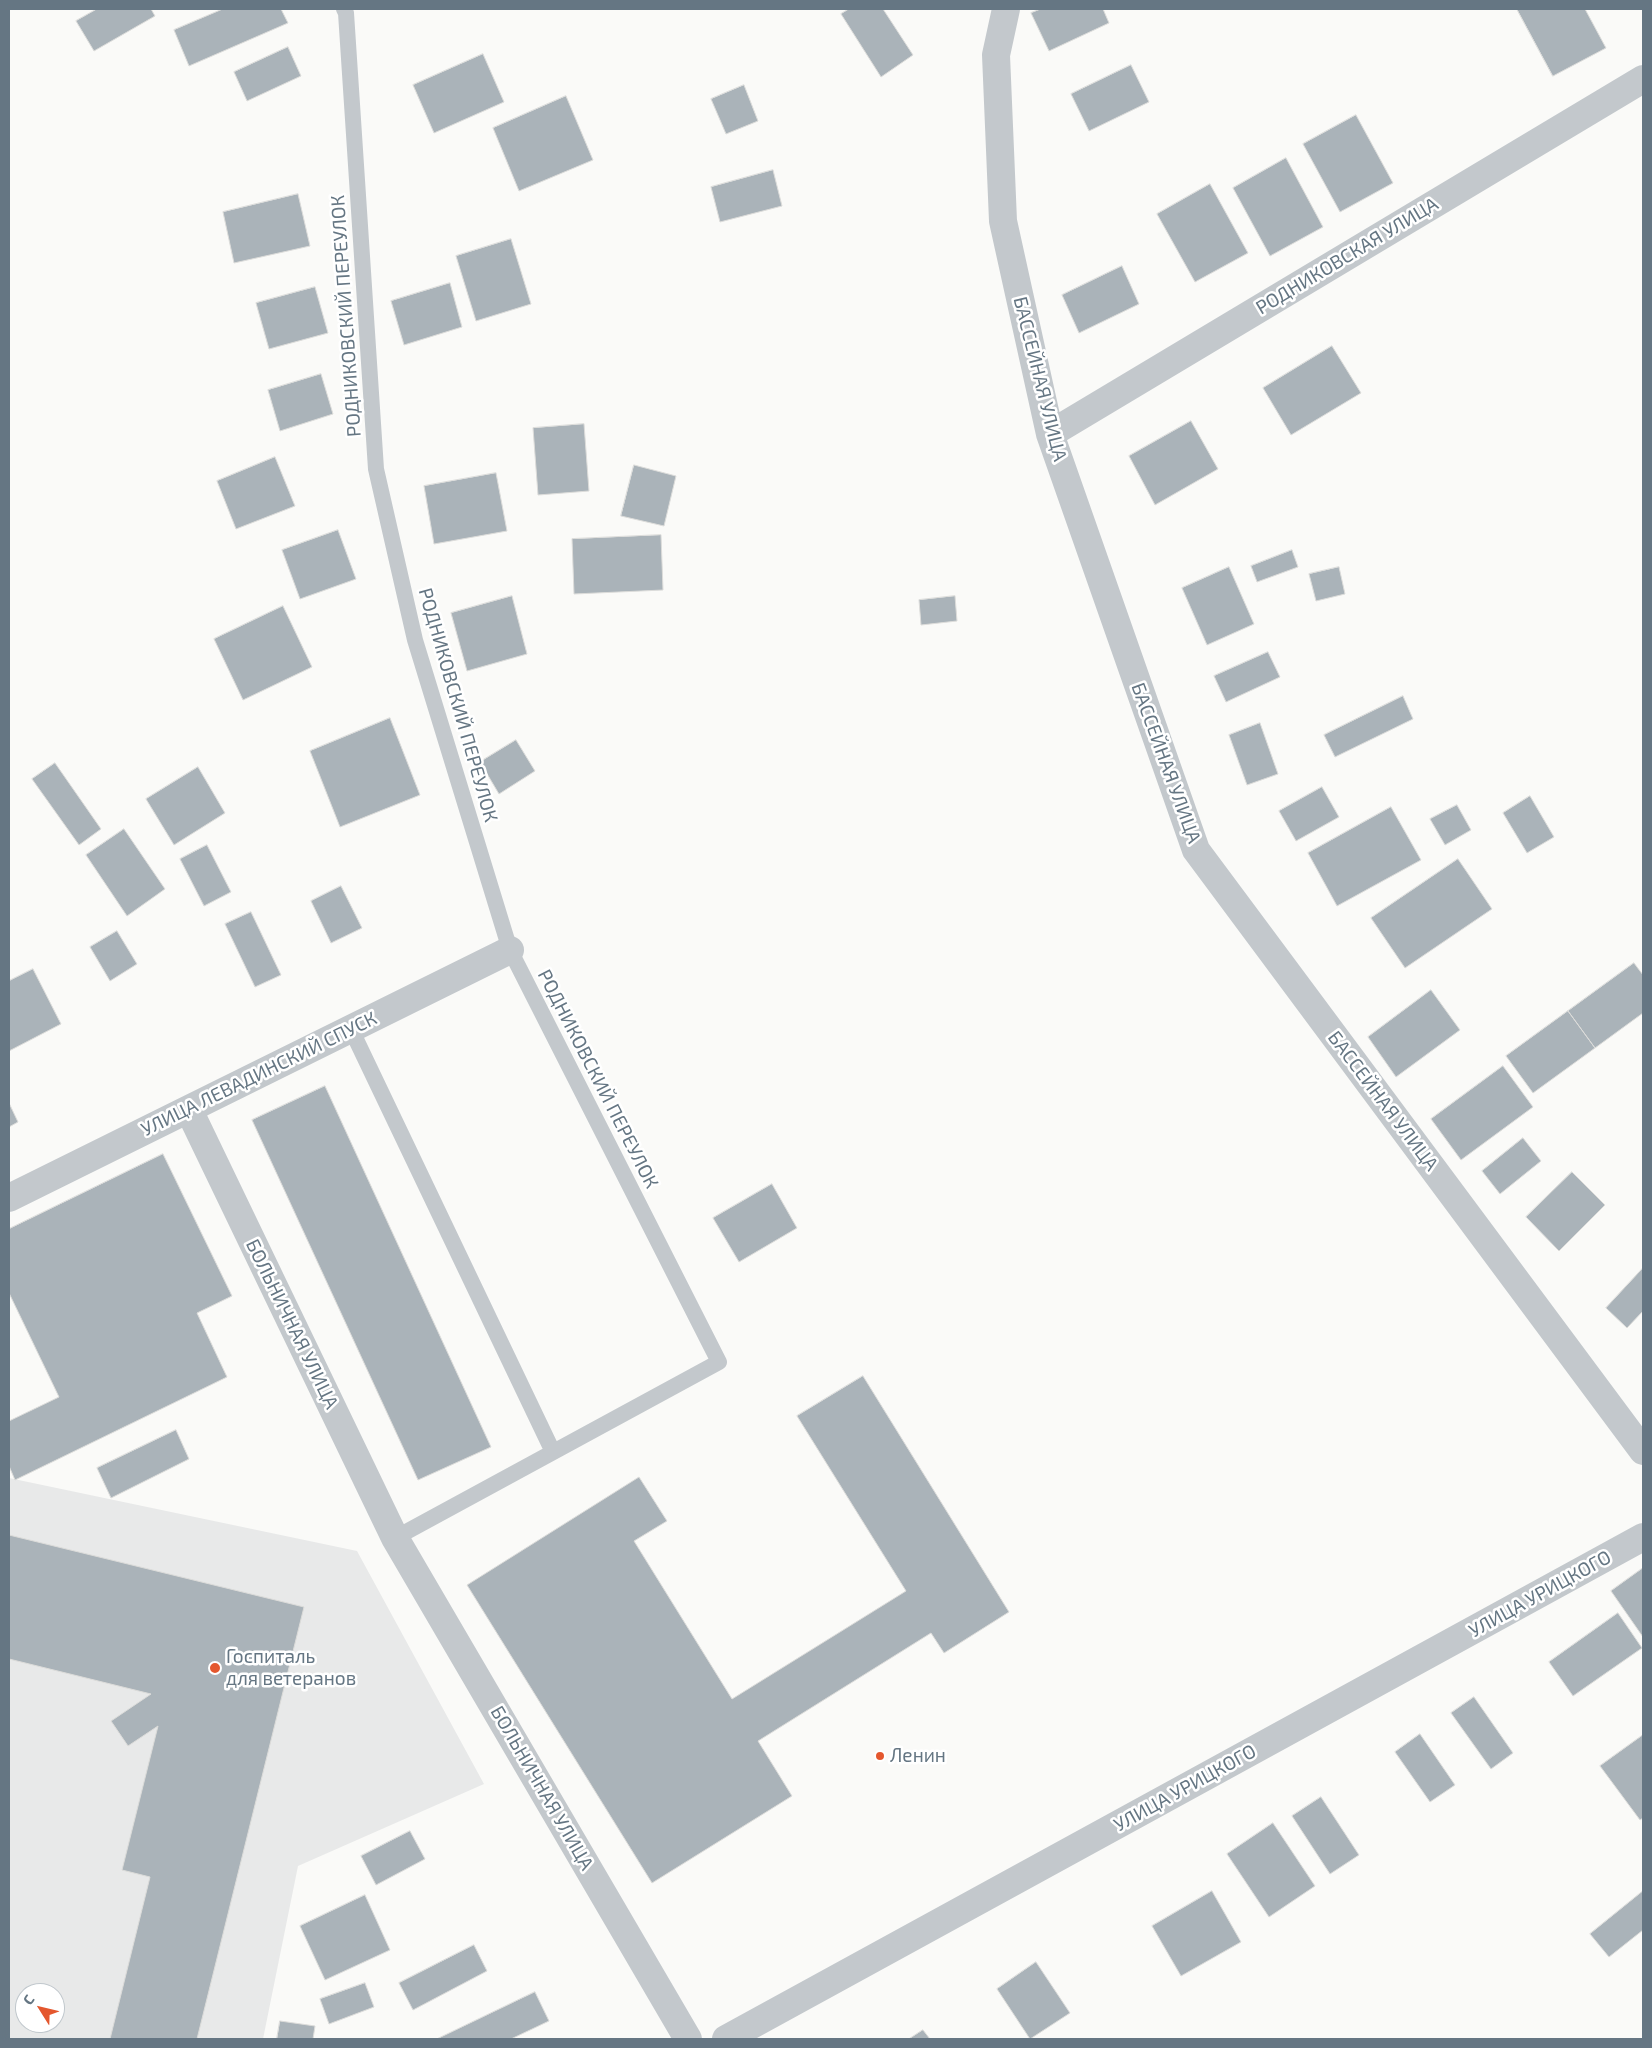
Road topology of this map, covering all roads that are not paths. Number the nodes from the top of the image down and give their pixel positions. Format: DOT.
graph roads {
  1 [pos="344,9"];
  2 [pos="1006,9"];
  3 [pos="1643,79"];
  4 [pos="1050,434"];
  5 [pos="510,950"];
  6 [pos="351,1029"];
  7 [pos="189,1110"];
  8 [pos="9,1198"];
  9 [pos="1643,1451"];
  10 [pos="553,1452"];
  11 [pos="1643,1537"];
  12 [pos="396,1538"];
  13 [pos="688,2039"];
  14 [pos="726,2039"];
  1 -- 5 [label="lane, РОДНИКОВСКИЙ ПЕРЕУЛОК"];
  2 -- 4 [label="street, БАССЕЙНАЯ УЛИЦА"];
  3 -- 4 [label="street, РОДНИКОВСКАЯ УЛИЦА"];
  4 -- 9 [label="street, БАССЕЙНАЯ УЛИЦА"];
  5 -- 6 [label="street, УЛИЦА ЛЕВАДИНСКИЙ СПУСК"];
  5 -- 10 [label="lane, РОДНИКОВСКИЙ ПЕРЕУЛОК"];
  6 -- 7 [label="street, УЛИЦА ЛЕВАДИНСКИЙ СПУСК"];
  6 -- 10 [label="lane"];
  7 -- 8 [label="street, УЛИЦА ЛЕВАДИНСКИЙ СПУСК"];
  7 -- 12 [label="street, БОЛЬНИЧНАЯ УЛИЦА"];
  10 -- 12 [label="lane"];
  11 -- 14 [label="street, УЛИЦА УРИЦКОГО"];
  12 -- 13 [label="street, БОЛЬНИЧНАЯ УЛИЦА"];
}
